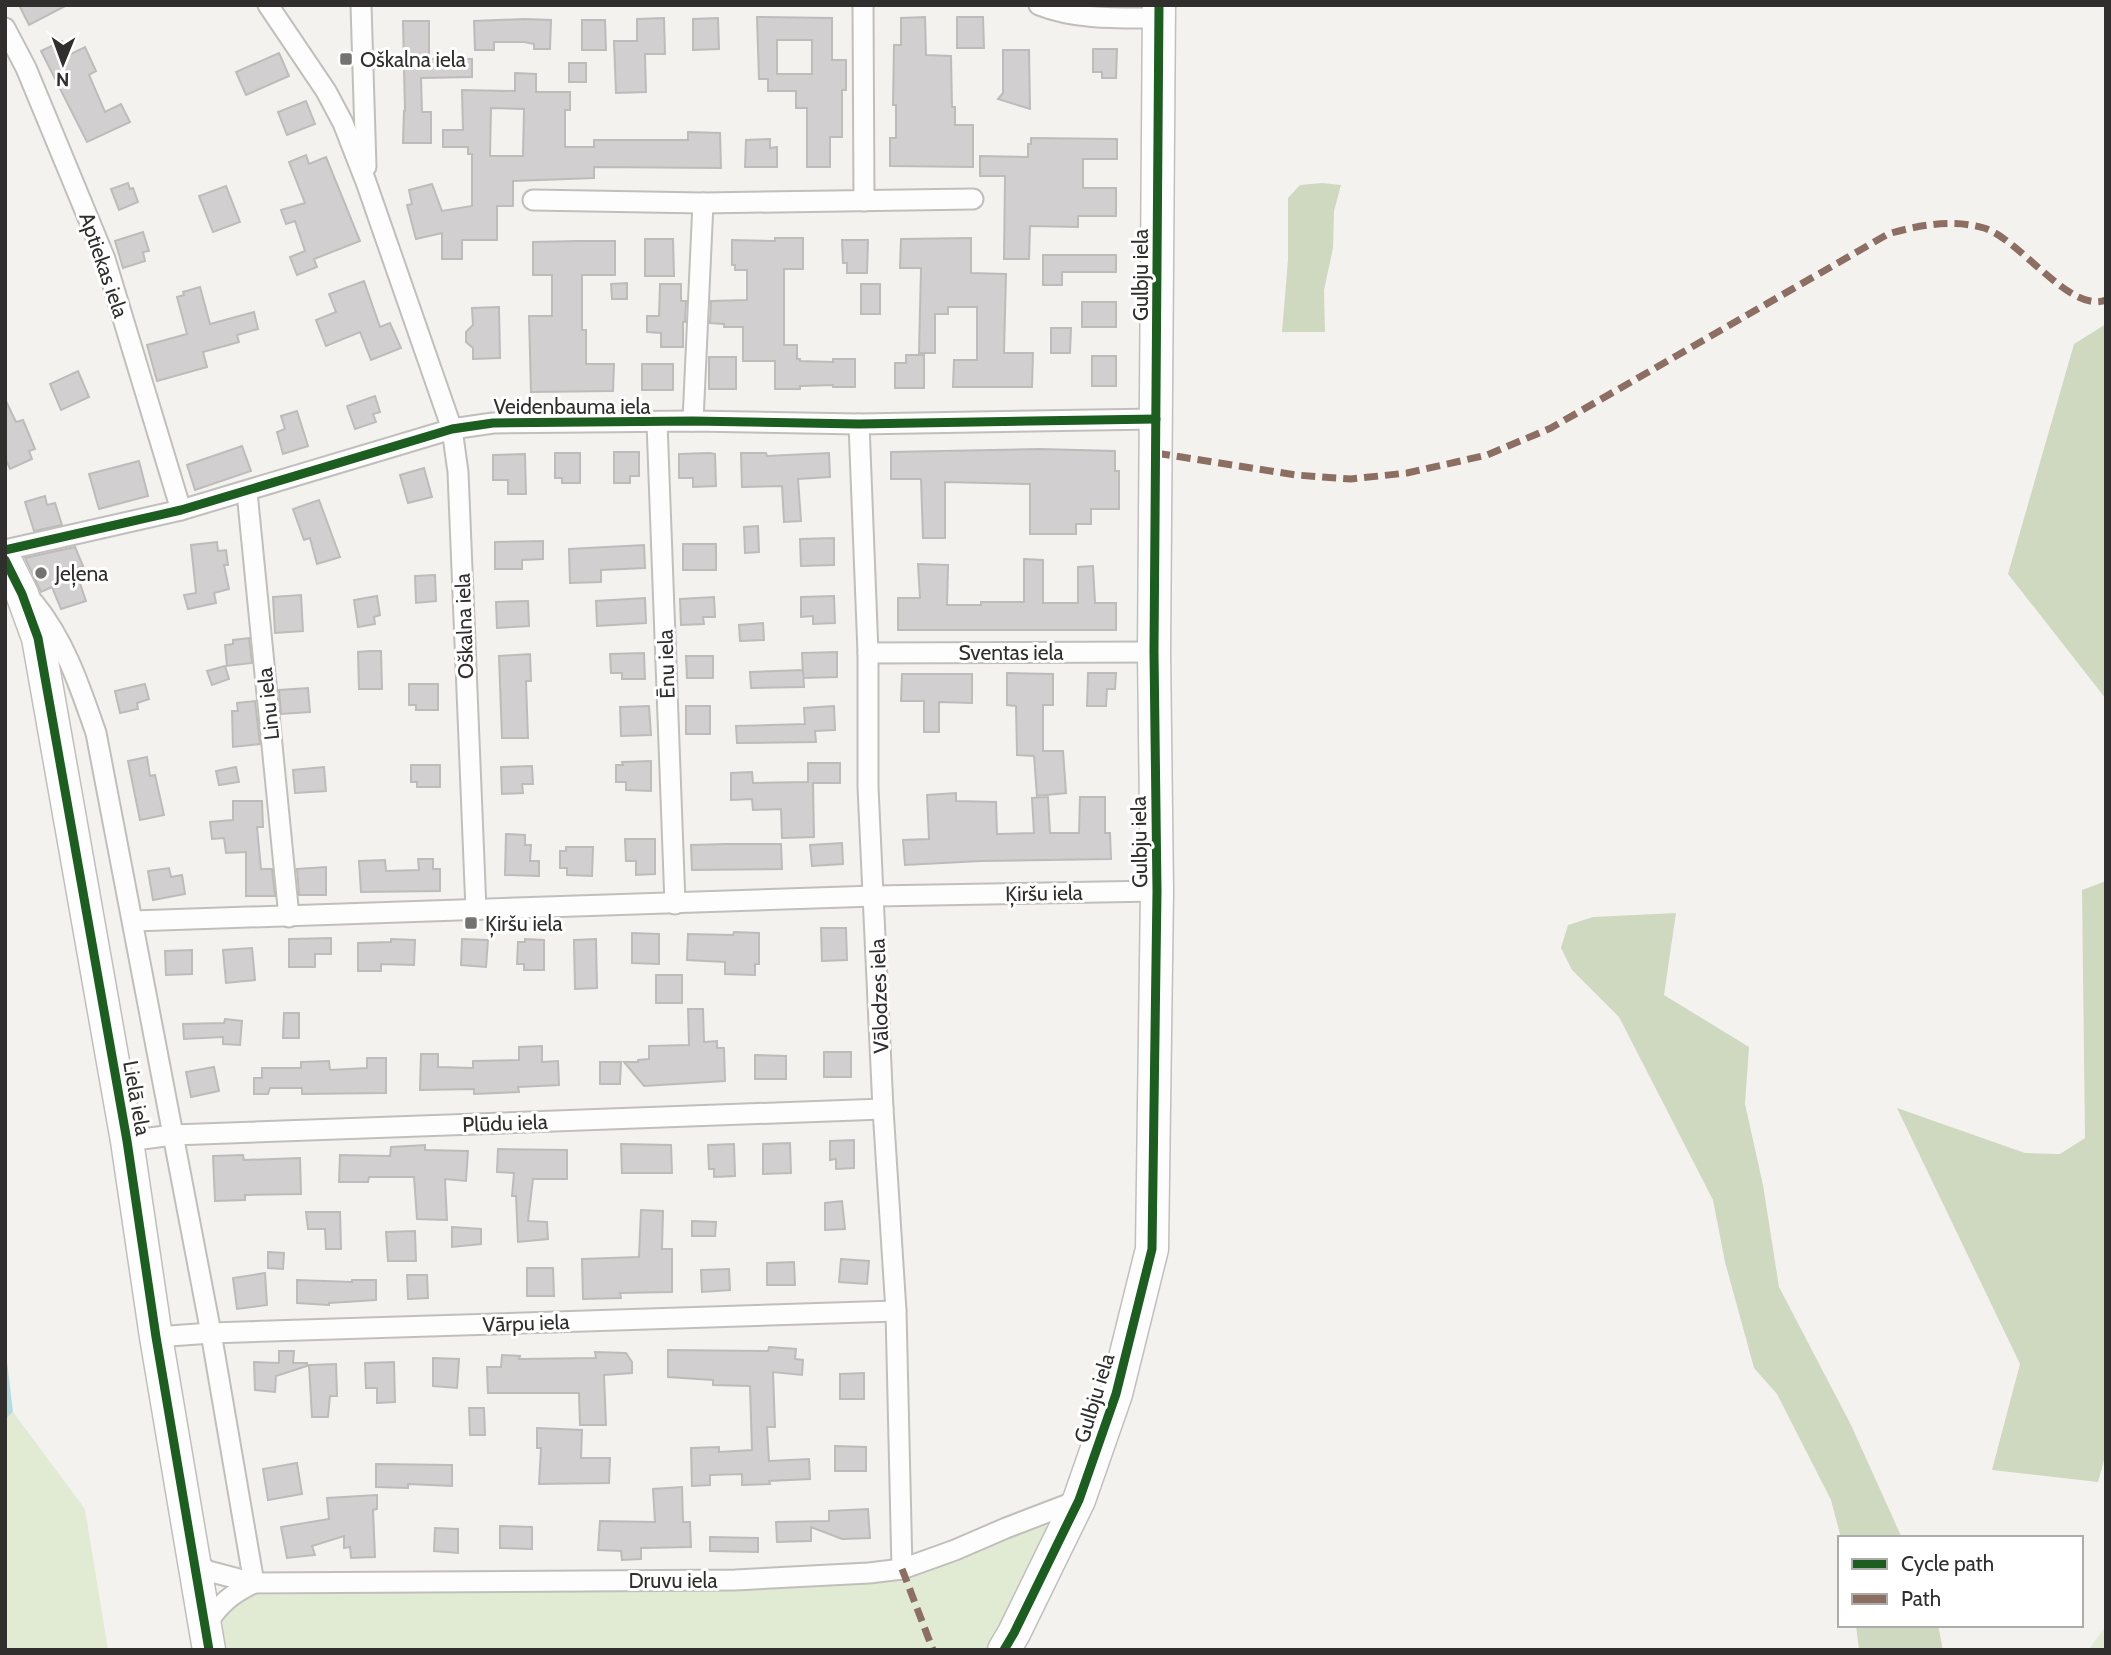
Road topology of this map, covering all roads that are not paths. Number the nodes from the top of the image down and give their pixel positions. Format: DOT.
graph roads {
  1 [pos="268,5"];
  2 [pos="361,5"];
  3 [pos="863,5"];
  4 [pos="1039,5"];
  5 [pos="1159,11"];
  6 [pos="5,28"];
  7 [pos="13,60"];
  8 [pos="366,182"];
  9 [pos="973,199"];
  10 [pos="533,200"];
  11 [pos="864,201"];
  12 [pos="703,203"];
  13 [pos="1156,419"];
  14 [pos="693,421"];
  15 [pos="657,423"];
  16 [pos="859,424"];
  17 [pos="452,429"];
  18 [pos="247,492"];
  19 [pos="181,510"];
  20 [pos="5,550"];
  21 [pos="5,560"];
  22 [pos="22,594"];
  23 [pos="1154,652"];
  24 [pos="868,653"];
  25 [pos="1157,891"];
  26 [pos="875,896"];
  27 [pos="675,904"];
  28 [pos="476,910"];
  29 [pos="289,917"];
  30 [pos="133,921"];
  31 [pos="883,1109"];
  32 [pos="173,1135"];
  33 [pos="127,1141"];
  34 [pos="896,1311"];
  35 [pos="211,1333"];
  36 [pos="156,1337"];
  37 [pos="1079,1500"];
  38 [pos="195,1562"];
  39 [pos="902,1569"];
  40 [pos="254,1583"];
  41 [pos="207,1638"];
  42 [pos="1003,1650"];
  1 -- 8 [label="street, Oškalna iela"];
  2 -- 8 [label="street"];
  3 -- 11 [label="street"];
  4 -- 5 [label="street"];
  5 -- 13 [label="main road, Gulbju iela"];
  6 -- 7 [label="street, Aptiekas iela"];
  7 -- 19 [label="street, Aptiekas iela"];
  8 -- 17 [label="street, Oškalna iela"];
  9 -- 11 [label="street"];
  10 -- 12 [label="street"];
  11 -- 12 [label="street"];
  12 -- 14 [label="street"];
  13 -- 16 [label="street, Veidenbauma iela"];
  13 -- 23 [label="main road, Gulbju iela"];
  14 -- 15 [label="street, Veidenbauma iela"];
  14 -- 16 [label="street, Veidenbauma iela"];
  15 -- 17 [label="street, Veidenbauma iela"];
  15 -- 27 [label="street, Ēnu iela"];
  16 -- 24 [label="street, Vālodzes iela"];
  17 -- 18 [label="street, Veidenbauma iela"];
  17 -- 28 [label="street, Oškalna iela"];
  18 -- 19 [label="street, Veidenbauma iela"];
  18 -- 29 [label="street, Linu iela"];
  19 -- 20 [label="street, Veidenbauma iela"];
  21 -- 22 [label="main road, Lielā iela"];
  22 -- 30 [label="street"];
  22 -- 33 [label="main road, Lielā iela"];
  23 -- 24 [label="street, Sventas iela"];
  23 -- 25 [label="main road, Gulbju iela"];
  24 -- 26 [label="street, Vālodzes iela"];
  25 -- 26 [label="street, Ķiršu iela"];
  25 -- 37 [label="main road, Gulbju iela"];
  26 -- 27 [label="street, Ķiršu iela"];
  26 -- 31 [label="street, Vālodzes iela"];
  27 -- 28 [label="street, Ķiršu iela"];
  28 -- 29 [label="street, Ķiršu iela"];
  29 -- 30 [label="street, Ķiršu iela"];
  30 -- 32 [label="street"];
  31 -- 32 [label="street, Plūdu iela"];
  31 -- 34 [label="street, Vālodzes iela"];
  32 -- 33 [label="street, Plūdu iela"];
  32 -- 35 [label="street"];
  33 -- 36 [label="main road, Lielā iela"];
  34 -- 35 [label="street, Vārpu iela"];
  34 -- 39 [label="street, Vālodzes iela"];
  35 -- 36 [label="street, Vārpu iela"];
  35 -- 40 [label="street"];
  36 -- 38 [label="main road, Lielā iela"];
  37 -- 39 [label="street, Druvu iela"];
  37 -- 42 [label="main road, Gulbju iela"];
  38 -- 40 [label="street, Druvu iela"];
  38 -- 41 [label="main road, Lielā iela"];
  39 -- 40 [label="street, Druvu iela"];
  40 -- 41 [label="street"];
}
